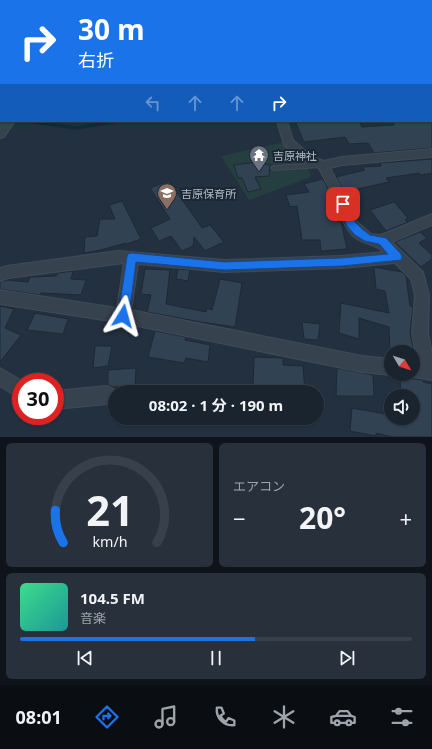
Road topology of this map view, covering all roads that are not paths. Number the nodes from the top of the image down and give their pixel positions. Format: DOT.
graph roads {
  1 [pos="9,122"];
  2 [pos="282,122"];
  3 [pos="0,134"];
  4 [pos="432,153"];
  5 [pos="323,165"];
  6 [pos="274,168"];
  7 [pos="432,219"];
  8 [pos="382,241"];
  9 [pos="132,257"];
  10 [pos="398,257"];
  11 [pos="0,275"];
  12 [pos="0,297"];
  13 [pos="123,316"];
  14 [pos="384,366"];
  15 [pos="424,371"];
  16 [pos="0,376"];
  17 [pos="12,384"];
  18 [pos="107,395"];
  19 [pos="64,399"];
  1 -- 3 [label="street"];
  2 -- 5 [label="street"];
  4 -- 5 [label="street"];
  5 -- 6 [label="lane"];
  5 -- 8 [label="street"];
  7 -- 8 [label="street"];
  8 -- 10 [label="street"];
  9 -- 10 [label="street"];
  9 -- 11 [label="street"];
  9 -- 13 [label="street"];
  10 -- 15 [label="street"];
  12 -- 13 [label="street"];
  13 -- 14 [label="street"];
  16 -- 17 [label="street"];
  18 -- 19 [label="street"];
}
